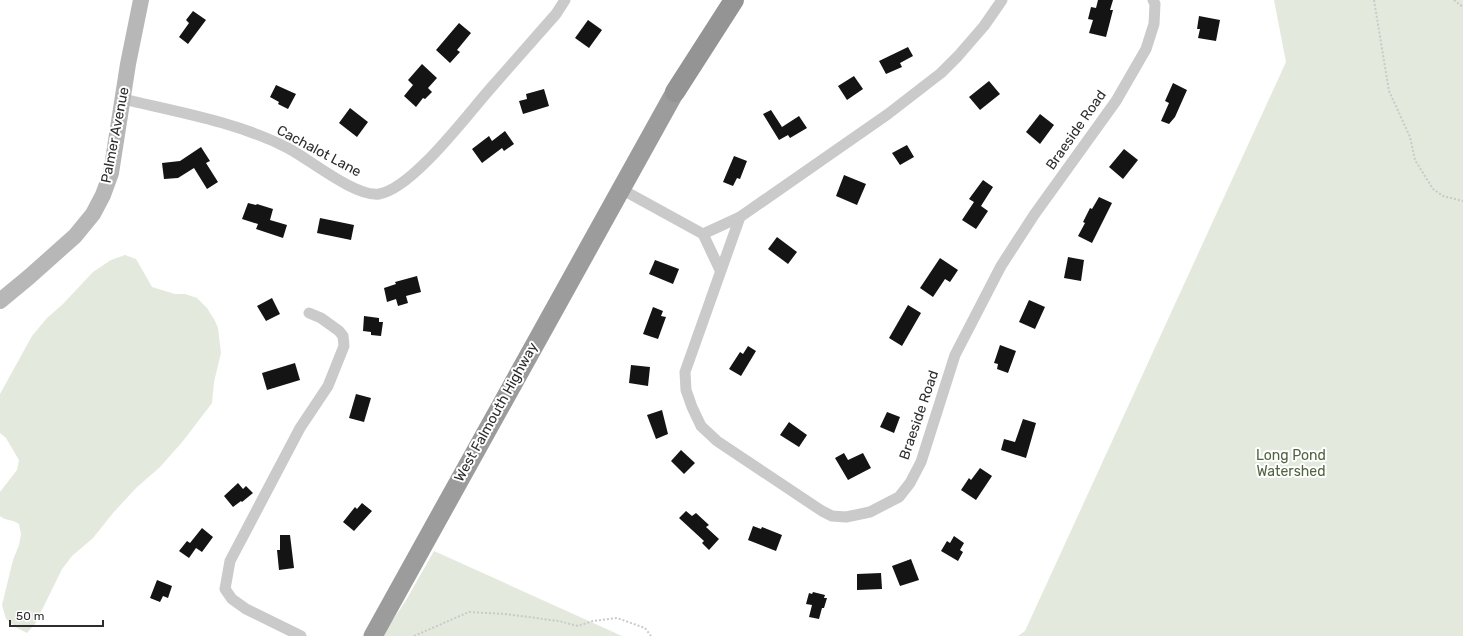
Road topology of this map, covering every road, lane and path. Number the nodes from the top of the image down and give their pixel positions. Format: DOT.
graph roads {
  1 [pos="141,0"];
  2 [pos="565,0"];
  3 [pos="720,0"];
  4 [pos="734,0"];
  5 [pos="1002,0"];
  6 [pos="1153,0"];
  7 [pos="1374,0"];
  8 [pos="1454,0"];
  9 [pos="1463,7"];
  10 [pos="675,92"];
  11 [pos="123,99"];
  12 [pos="621,189"];
  13 [pos="1463,201"];
  14 [pos="740,217"];
  15 [pos="704,234"];
  16 [pos="720,270"];
  17 [pos="0,300"];
  18 [pos="309,313"];
  19 [pos="301,636"];
  20 [pos="373,636"];
  21 [pos="414,636"];
  22 [pos="651,636"];
  1 -- 11 [label="main road, Palmer Avenue"];
  2 -- 11 [label="street, Cachalot Lane"];
  3 -- 10 [label="highway"];
  4 -- 10 [label="highway"];
  5 -- 14 [label="street"];
  6 -- 16 [label="street, Braeside Road"];
  7 -- 13 [label="path"];
  8 -- 9 [label="path"];
  10 -- 12 [label="highway, West Falmouth Highway"];
  11 -- 17 [label="main road, Palmer Avenue"];
  12 -- 15 [label="street"];
  12 -- 20 [label="highway, West Falmouth Highway"];
  14 -- 15 [label="street"];
  14 -- 16 [label="street, Braeside Road"];
  15 -- 16 [label="street"];
  18 -- 19 [label="street"];
  21 -- 22 [label="path"];
}
